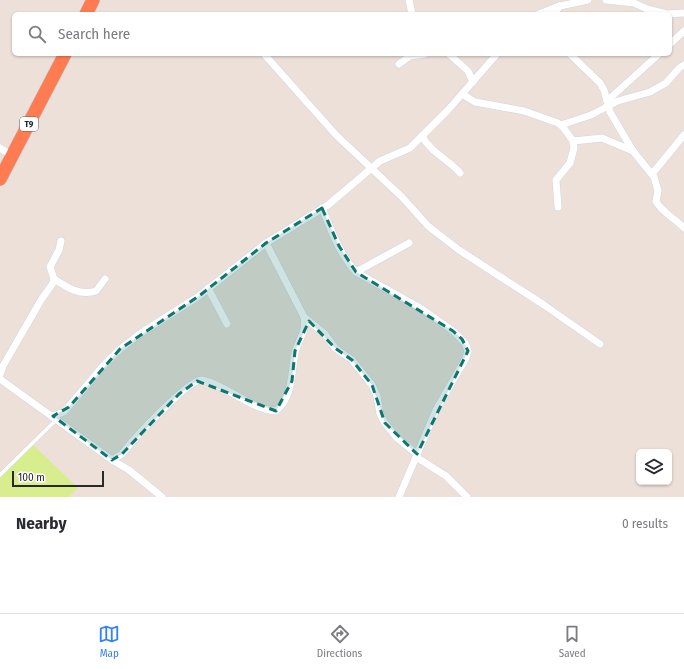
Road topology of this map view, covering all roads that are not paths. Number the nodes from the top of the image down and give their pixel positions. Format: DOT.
graph roads {
  1 [pos="93,0"];
  2 [pos="409,0"];
  3 [pos="566,0"];
  4 [pos="588,0"];
  5 [pos="606,0"];
  6 [pos="560,6"];
  7 [pos="87,12"];
  8 [pos="412,12"];
  9 [pos="544,12"];
  10 [pos="556,12"];
  11 [pos="659,12"];
  12 [pos="684,12"];
  13 [pos="672,13"];
  14 [pos="684,32"];
  15 [pos="672,42"];
  16 [pos="64,56"];
  17 [pos="266,56"];
  18 [pos="410,56"];
  19 [pos="451,56"];
  20 [pos="495,56"];
  21 [pos="572,56"];
  22 [pos="657,56"];
  23 [pos="399,64"];
  24 [pos="684,64"];
  25 [pos="473,82"];
  26 [pos="462,94"];
  27 [pos="607,103"];
  28 [pos="561,125"];
  29 [pos="684,135"];
  30 [pos="422,136"];
  31 [pos="573,141"];
  32 [pos="0,148"];
  33 [pos="633,151"];
  34 [pos="12,156"];
  35 [pos="371,169"];
  36 [pos="460,173"];
  37 [pos="652,174"];
  38 [pos="0,179"];
  39 [pos="558,207"];
  40 [pos="322,208"];
  41 [pos="684,228"];
  42 [pos="61,241"];
  43 [pos="266,243"];
  44 [pos="409,243"];
  45 [pos="356,272"];
  46 [pos="54,279"];
  47 [pos="105,279"];
  48 [pos="208,288"];
  49 [pos="304,317"];
  50 [pos="227,324"];
  51 [pos="600,344"];
  52 [pos="0,375"];
  53 [pos="0,379"];
  54 [pos="55,418"];
  55 [pos="416,456"];
  56 [pos="112,460"];
  57 [pos="0,475"];
  58 [pos="162,497"];
  59 [pos="399,497"];
  60 [pos="467,497"];
  1 -- 7 [label="highway"];
  2 -- 8 [label="street"];
  3 -- 6 [label="street"];
  4 -- 6 [label="street"];
  5 -- 11 [label="street"];
  6 -- 9 [label="street"];
  6 -- 10 [label="street"];
  12 -- 13 [label="street"];
  14 -- 15 [label="street"];
  16 -- 34 [label="highway, T9"];
  17 -- 35 [label="street"];
  18 -- 23 [label="street"];
  19 -- 25 [label="street"];
  20 -- 25 [label="street"];
  21 -- 27 [label="street"];
  22 -- 27 [label="street"];
  24 -- 27 [label="street"];
  25 -- 26 [label="street"];
  26 -- 28 [label="street"];
  26 -- 30 [label="street"];
  27 -- 28 [label="street"];
  27 -- 33 [label="street"];
  28 -- 31 [label="street"];
  29 -- 37 [label="street"];
  30 -- 35 [label="street"];
  30 -- 36 [label="street"];
  31 -- 33 [label="street"];
  31 -- 39 [label="street"];
  32 -- 34 [label="street"];
  33 -- 37 [label="street"];
  34 -- 38 [label="highway, T9"];
  35 -- 40 [label="street"];
  35 -- 51 [label="street"];
  37 -- 41 [label="street"];
  40 -- 43 [label="street"];
  40 -- 45 [label="street"];
  42 -- 46 [label="street"];
  43 -- 48 [label="street"];
  43 -- 49 [label="street"];
  44 -- 45 [label="street"];
  45 -- 55 [label="street"];
  46 -- 47 [label="street"];
  46 -- 52 [label="street"];
  48 -- 50 [label="street"];
  48 -- 54 [label="street"];
  49 -- 55 [label="street"];
  49 -- 56 [label="street"];
  53 -- 54 [label="street"];
  54 -- 56 [label="street"];
  54 -- 57 [label="lane"];
  55 -- 59 [label="street"];
  55 -- 60 [label="street"];
  56 -- 58 [label="street"];
}
